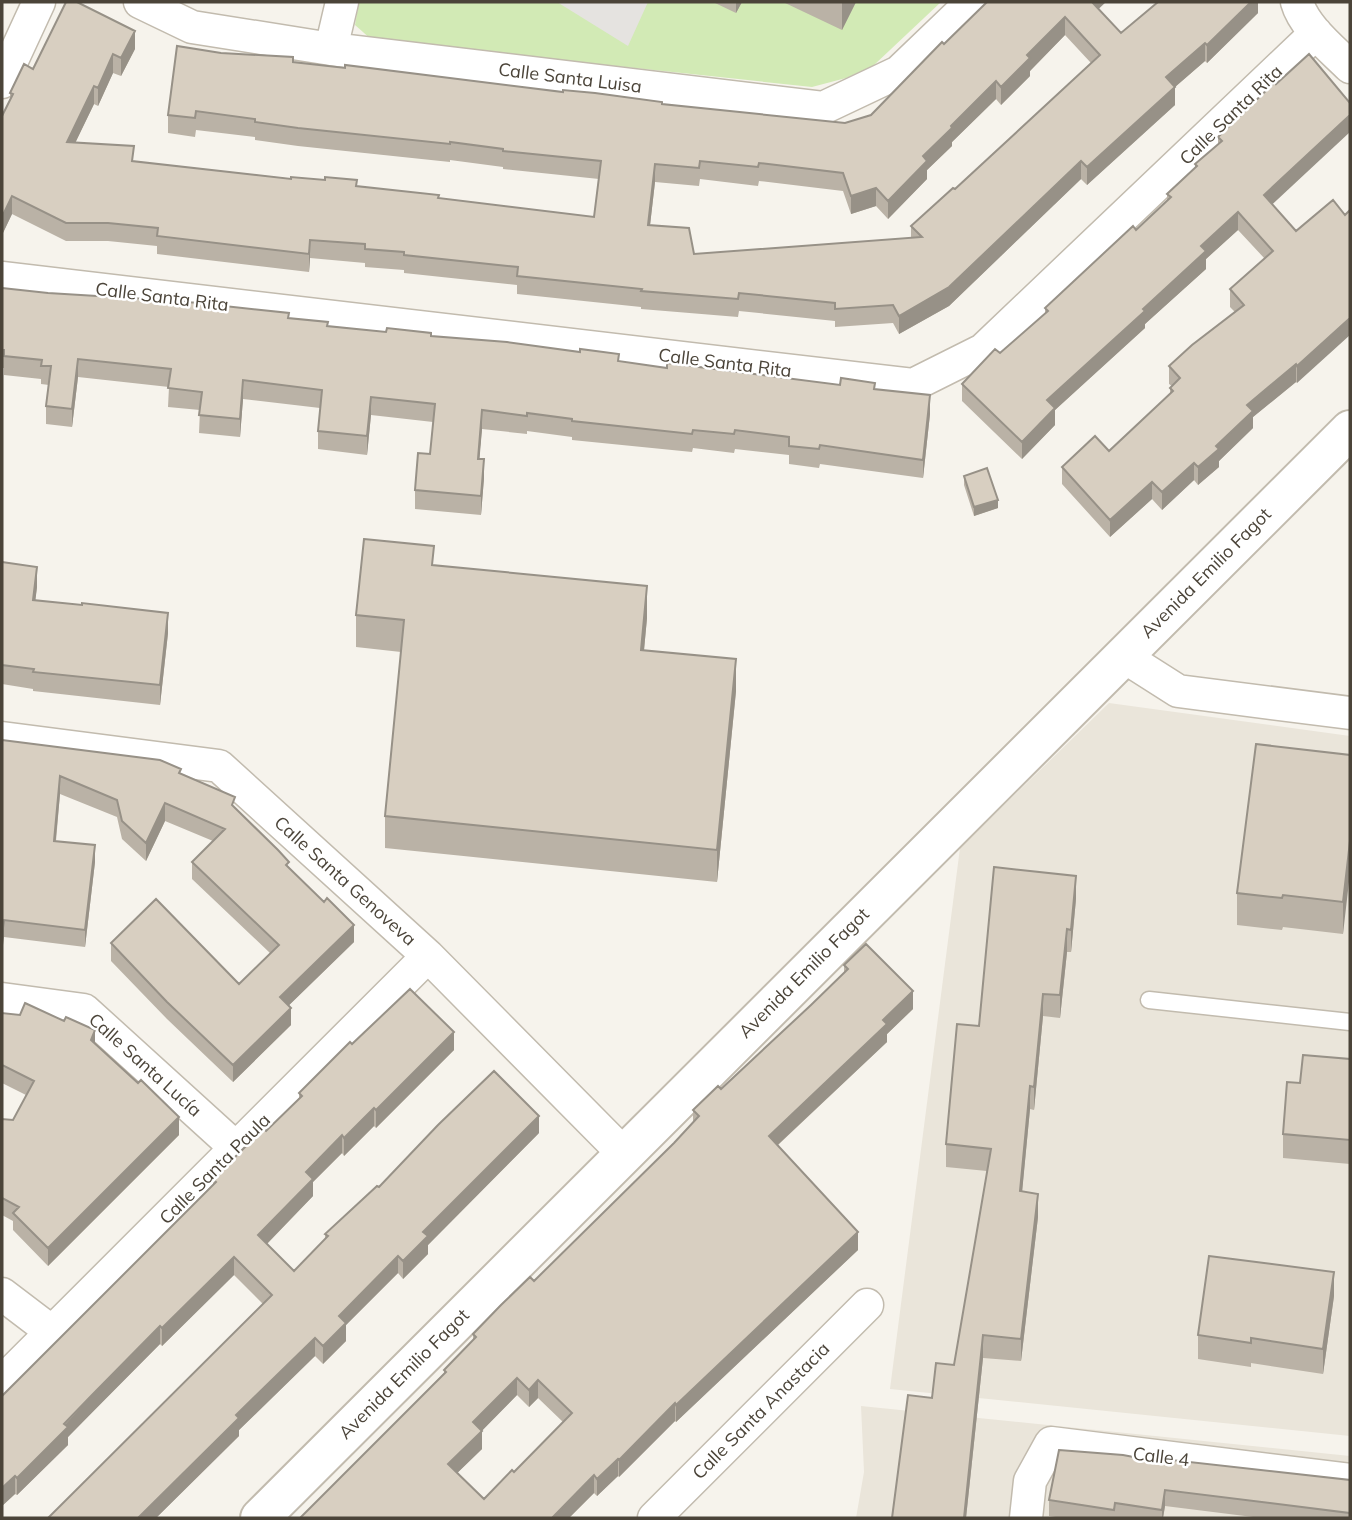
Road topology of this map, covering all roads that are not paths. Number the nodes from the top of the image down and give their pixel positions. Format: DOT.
graph roads {
  1 [pos="39,2"];
  2 [pos="140,2"];
  3 [pos="342,2"];
  4 [pos="972,2"];
  5 [pos="1297,2"];
  6 [pos="1316,33"];
  7 [pos="331,49"];
  8 [pos="1350,67"];
  9 [pos="2,82"];
  10 [pos="2,278"];
  11 [pos="1350,430"];
  12 [pos="1124,656"];
  13 [pos="1350,713"];
  14 [pos="2,738"];
  15 [pos="428,956"];
  16 [pos="2,999"];
  17 [pos="1149,1000"];
  18 [pos="1350,1022"];
  19 [pos="236,1148"];
  20 [pos="623,1153"];
  21 [pos="2,1294"];
  22 [pos="867,1305"];
  23 [pos="52,1332"];
  24 [pos="2,1382"];
  25 [pos="1350,1480"];
  26 [pos="260,1518"];
  27 [pos="654,1518"];
  28 [pos="1026,1518"];
  1 -- 9 [label="street"];
  2 -- 7 [label="street, Calle Santa Luisa"];
  3 -- 7 [label="street"];
  4 -- 7 [label="street, Calle Santa Luisa"];
  5 -- 6 [label="street"];
  6 -- 8 [label="street"];
  6 -- 10 [label="street, Calle Santa Rita"];
  11 -- 12 [label="street, Avenida Emilio Fagot"];
  12 -- 13 [label="street"];
  12 -- 20 [label="street, Avenida Emilio Fagot"];
  14 -- 15 [label="street, Calle Santa Genoveva"];
  15 -- 19 [label="street, Calle Santa Paula"];
  15 -- 20 [label="street, Calle Santa Genoveva"];
  16 -- 19 [label="street, Calle Santa Lucía"];
  17 -- 18 [label="lane"];
  19 -- 23 [label="street, Calle Santa Paula"];
  20 -- 26 [label="street, Avenida Emilio Fagot"];
  21 -- 23 [label="street"];
  22 -- 27 [label="street, Calle Santa Anastacia"];
  23 -- 24 [label="street, Calle Santa Paula"];
  25 -- 28 [label="street, Calle 4"];
}
